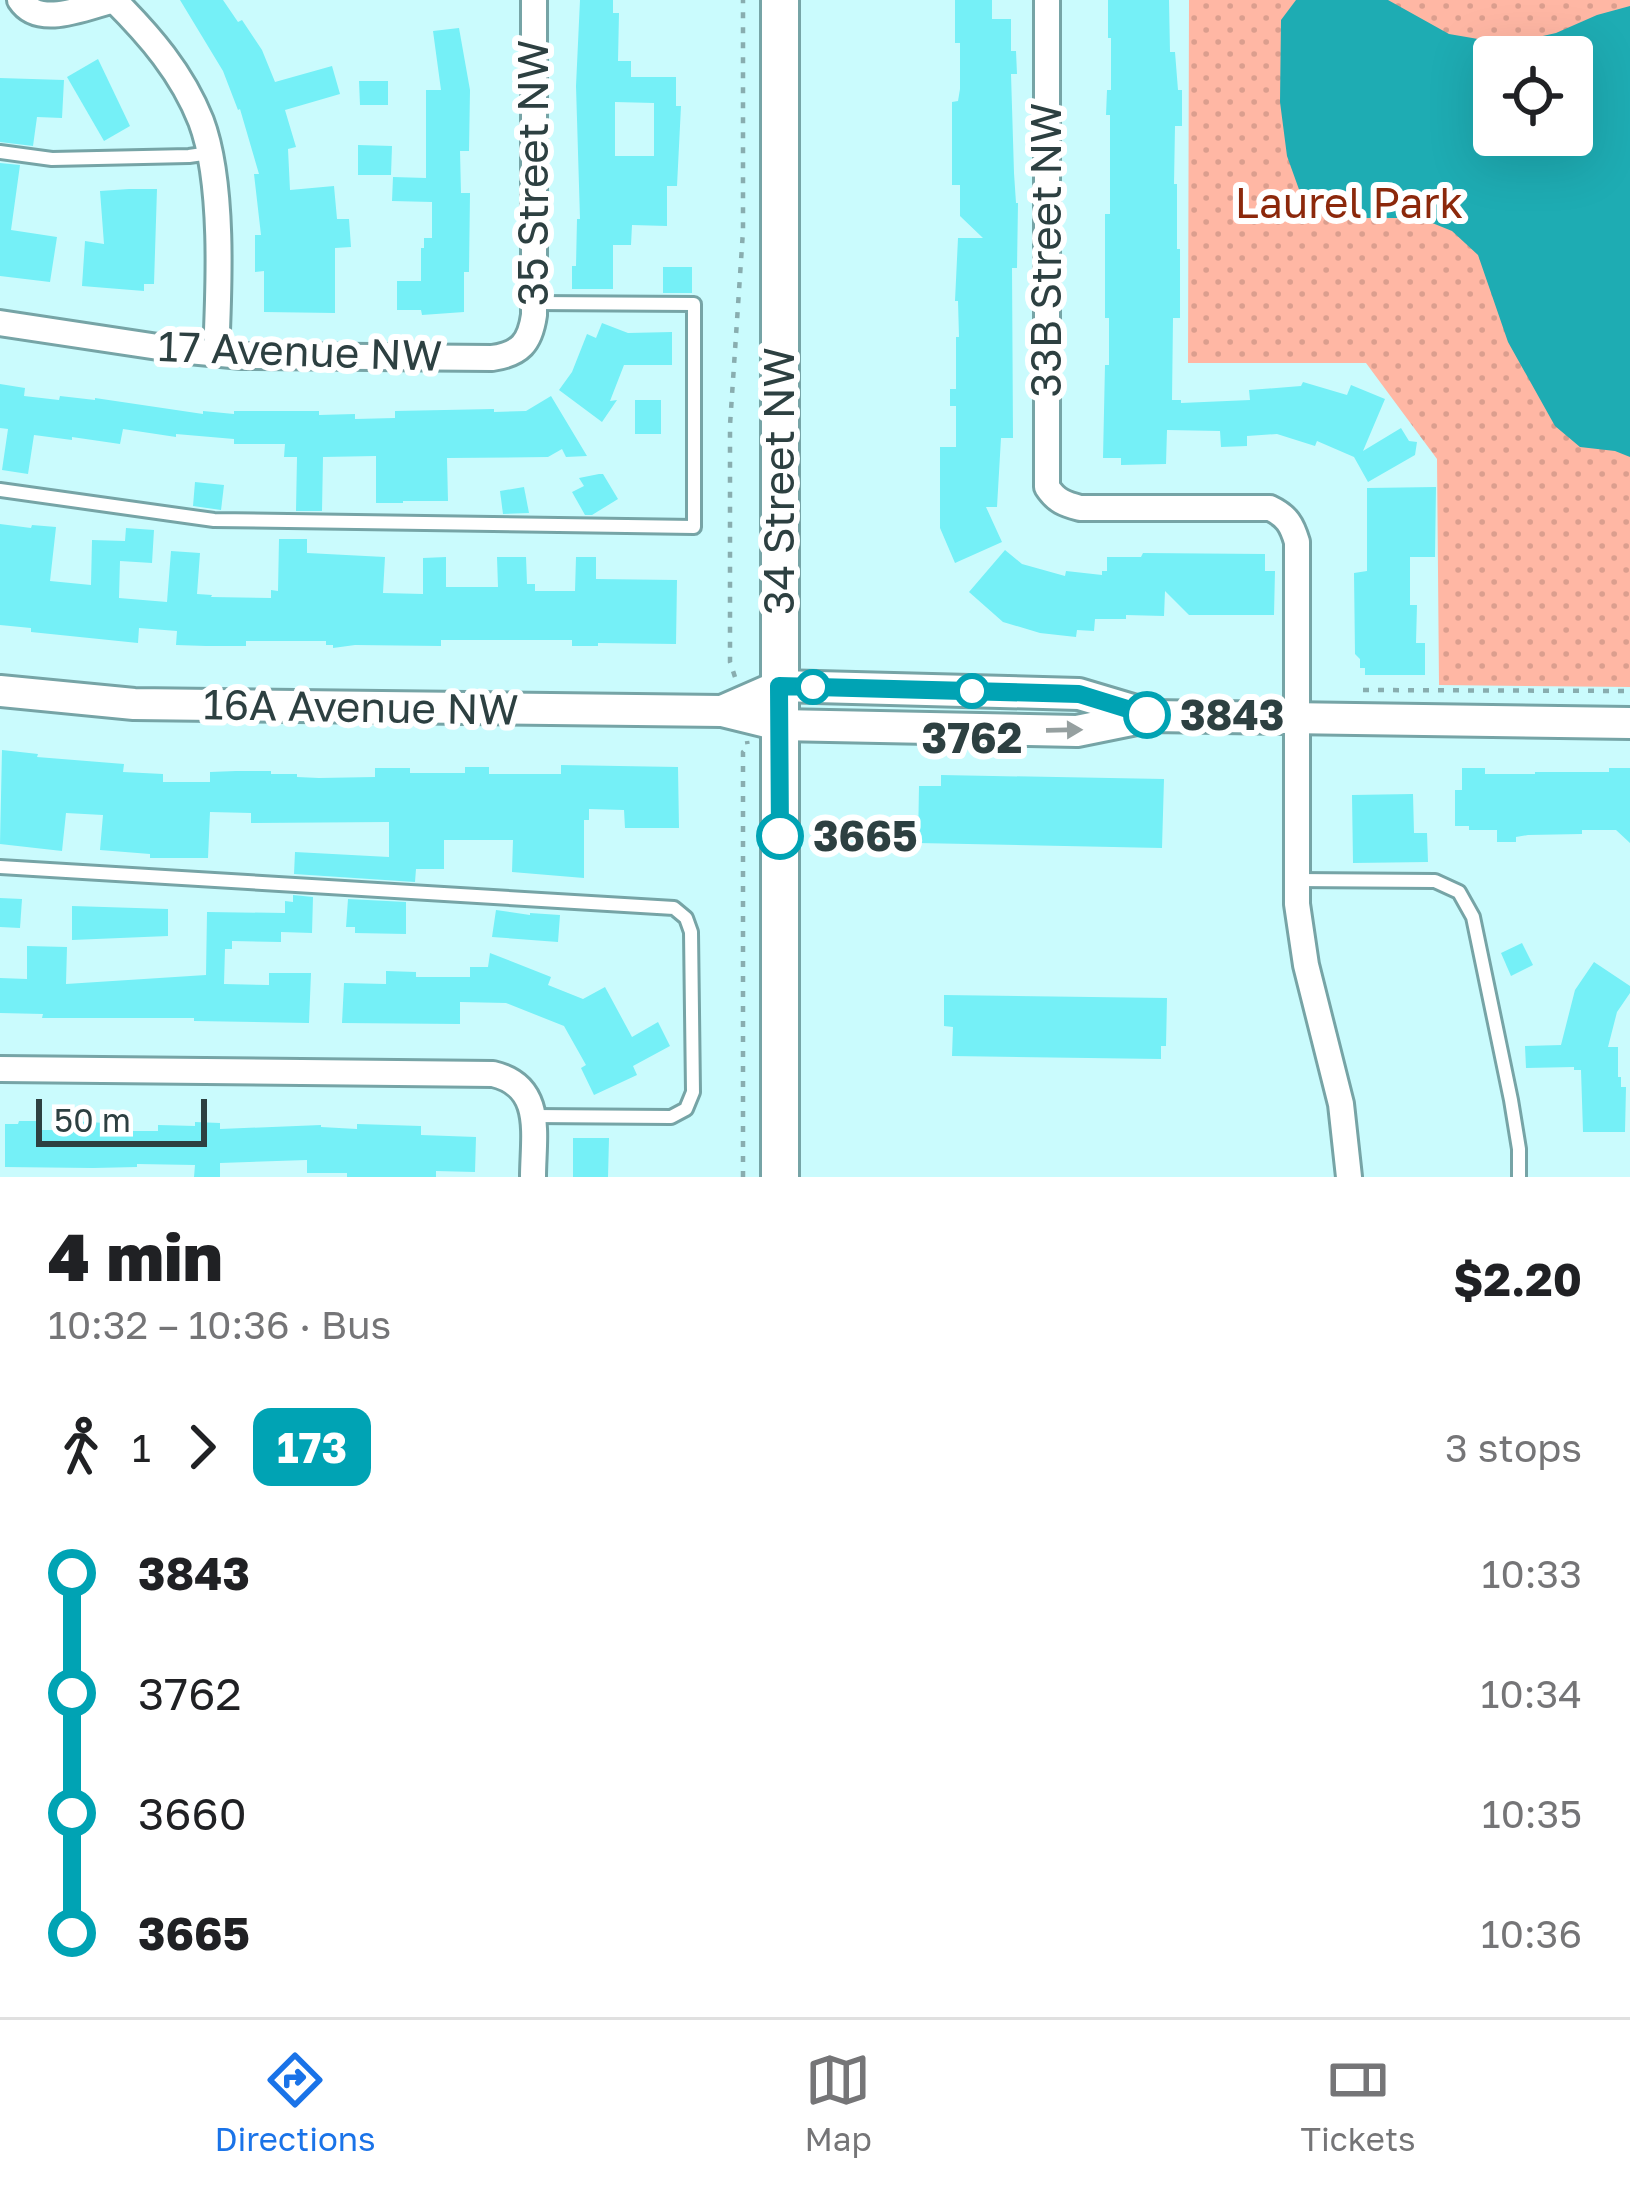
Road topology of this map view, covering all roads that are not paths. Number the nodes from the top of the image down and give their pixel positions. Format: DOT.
graph roads {
  1 [pos="20,0"];
  2 [pos="114,0"];
  3 [pos="534,0"];
  4 [pos="780,0"];
  5 [pos="1046,0"];
  6 [pos="0,152"];
  7 [pos="210,153"];
  8 [pos="534,303"];
  9 [pos="0,323"];
  10 [pos="525,345"];
  11 [pos="217,354"];
  12 [pos="0,490"];
  13 [pos="779,686"];
  14 [pos="0,691"];
  15 [pos="722,711"];
  16 [pos="1151,716"];
  17 [pos="1297,718"];
  18 [pos="1630,723"];
  19 [pos="779,725"];
  20 [pos="0,867"];
  21 [pos="1296,880"];
  22 [pos="0,1069"];
  23 [pos="533,1116"];
  24 [pos="533,1177"];
  25 [pos="780,1177"];
  26 [pos="1349,1177"];
  27 [pos="1519,1177"];
  1 -- 2 [label="street"];
  2 -- 7 [label="street"];
  3 -- 8 [label="street, 35 Street NW"];
  4 -- 13 [label="main road, 34 Street NW"];
  5 -- 17 [label="street, 33B Street NW"];
  6 -- 7 [label="lane"];
  7 -- 11 [label="street"];
  8 -- 10 [label="street, 35 Street NW"];
  8 -- 12 [label="lane"];
  9 -- 11 [label="street, 17 Avenue NW"];
  10 -- 11 [label="street, 17 Avenue NW"];
  13 -- 15 [label="street, 16A Avenue NW"];
  13 -- 16 [label="street, 16A Avenue NW"];
  13 -- 19 [label="main road, 34 Street NW"];
  14 -- 15 [label="street, 16A Avenue NW"];
  15 -- 19 [label="street, 16A Avenue NW"];
  16 -- 17 [label="street, 16A Avenue NW"];
  19 -- 16 [label="street, 16A Avenue NW, one-way"];
  17 -- 18 [label="street, 16A Avenue NW"];
  17 -- 21 [label="street"];
  19 -- 25 [label="main road, 34 Street NW"];
  20 -- 23 [label="lane"];
  21 -- 26 [label="street"];
  21 -- 27 [label="lane"];
  22 -- 23 [label="street"];
  23 -- 24 [label="street"];
}
